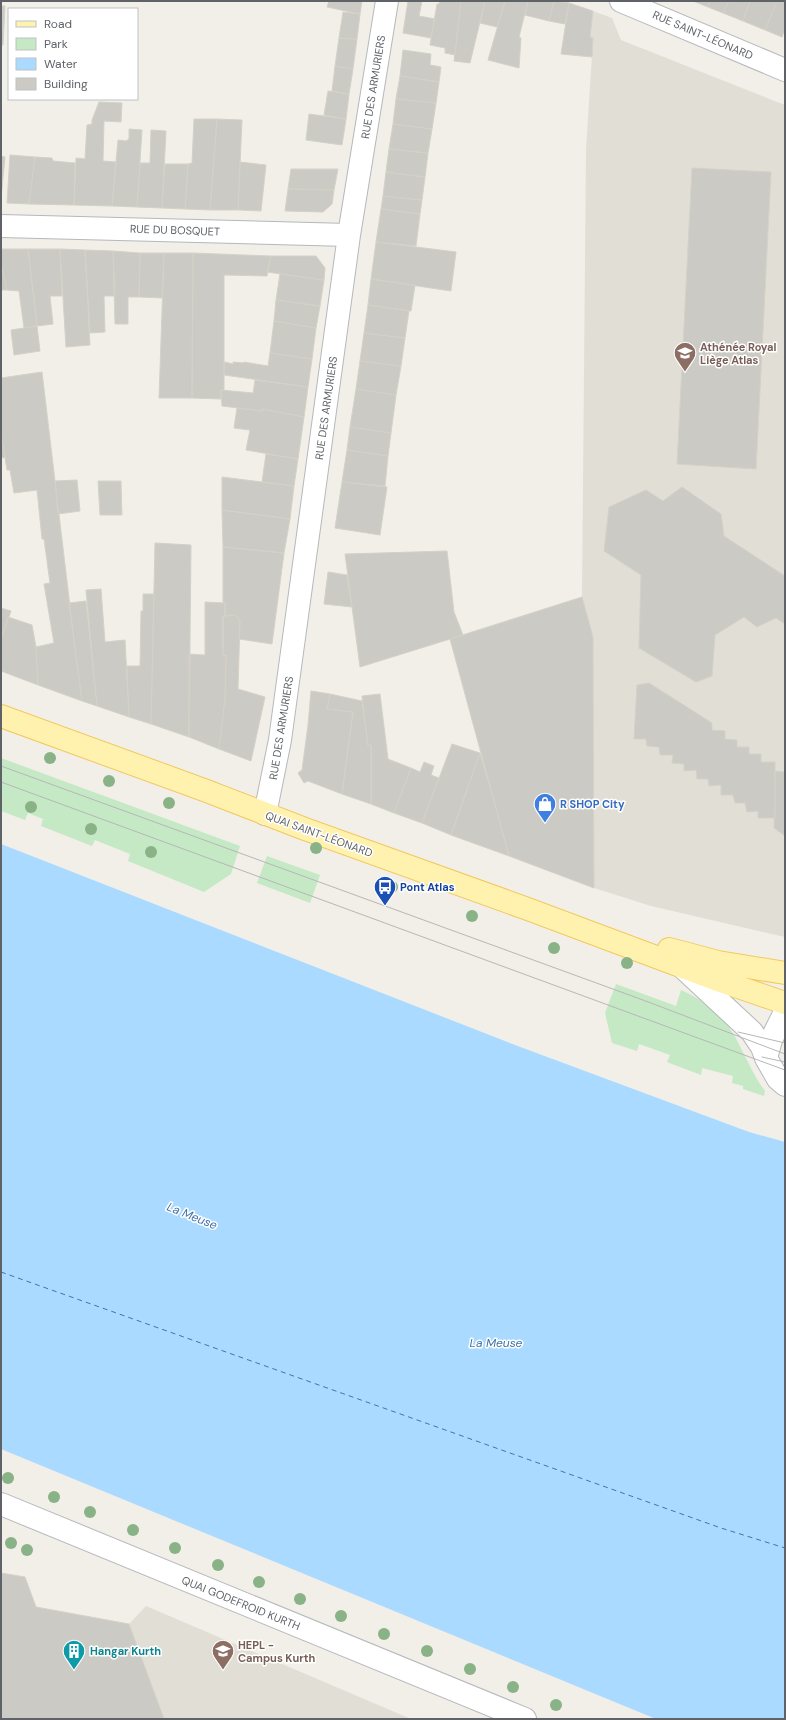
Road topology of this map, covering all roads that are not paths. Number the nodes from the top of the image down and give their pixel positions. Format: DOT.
graph roads {
  1 [pos="387,1"];
  2 [pos="621,1"];
  3 [pos="785,70"];
  4 [pos="1,226"];
  5 [pos="349,235"];
  6 [pos="1,716"];
  7 [pos="265,814"];
  8 [pos="637,950"];
  9 [pos="681,966"];
  10 [pos="785,973"];
  11 [pos="785,1003"];
  12 [pos="785,1012"];
  13 [pos="766,1058"];
  14 [pos="785,1085"];
  15 [pos="1,1504"];
  16 [pos="525,1719"];
  1 -- 5 [label="street, RUE DES ARMURIERS"];
  2 -- 3 [label="street, RUE SAINT-LÉONARD"];
  4 -- 5 [label="street, RUE DU BOSQUET"];
  5 -- 7 [label="street, RUE DES ARMURIERS"];
  6 -- 7 [label="main road, QUAI SAINT-LÉONARD"];
  7 -- 8 [label="main road, QUAI SAINT-LÉONARD"];
  8 -- 9 [label="main road, QUAI SAINT-LÉONARD"];
  8 -- 10 [label="main road, QUAI SAINT-LÉONARD"];
  9 -- 11 [label="main road, QUAI SAINT-LÉONARD"];
  9 -- 13 [label="street, QUAI SAINT-LÉONARD"];
  12 -- 13 [label="street"];
  13 -- 14 [label="street, QUAI SAINT-LÉONARD"];
  15 -- 16 [label="street, QUAI GODEFROID KURTH"];
}
